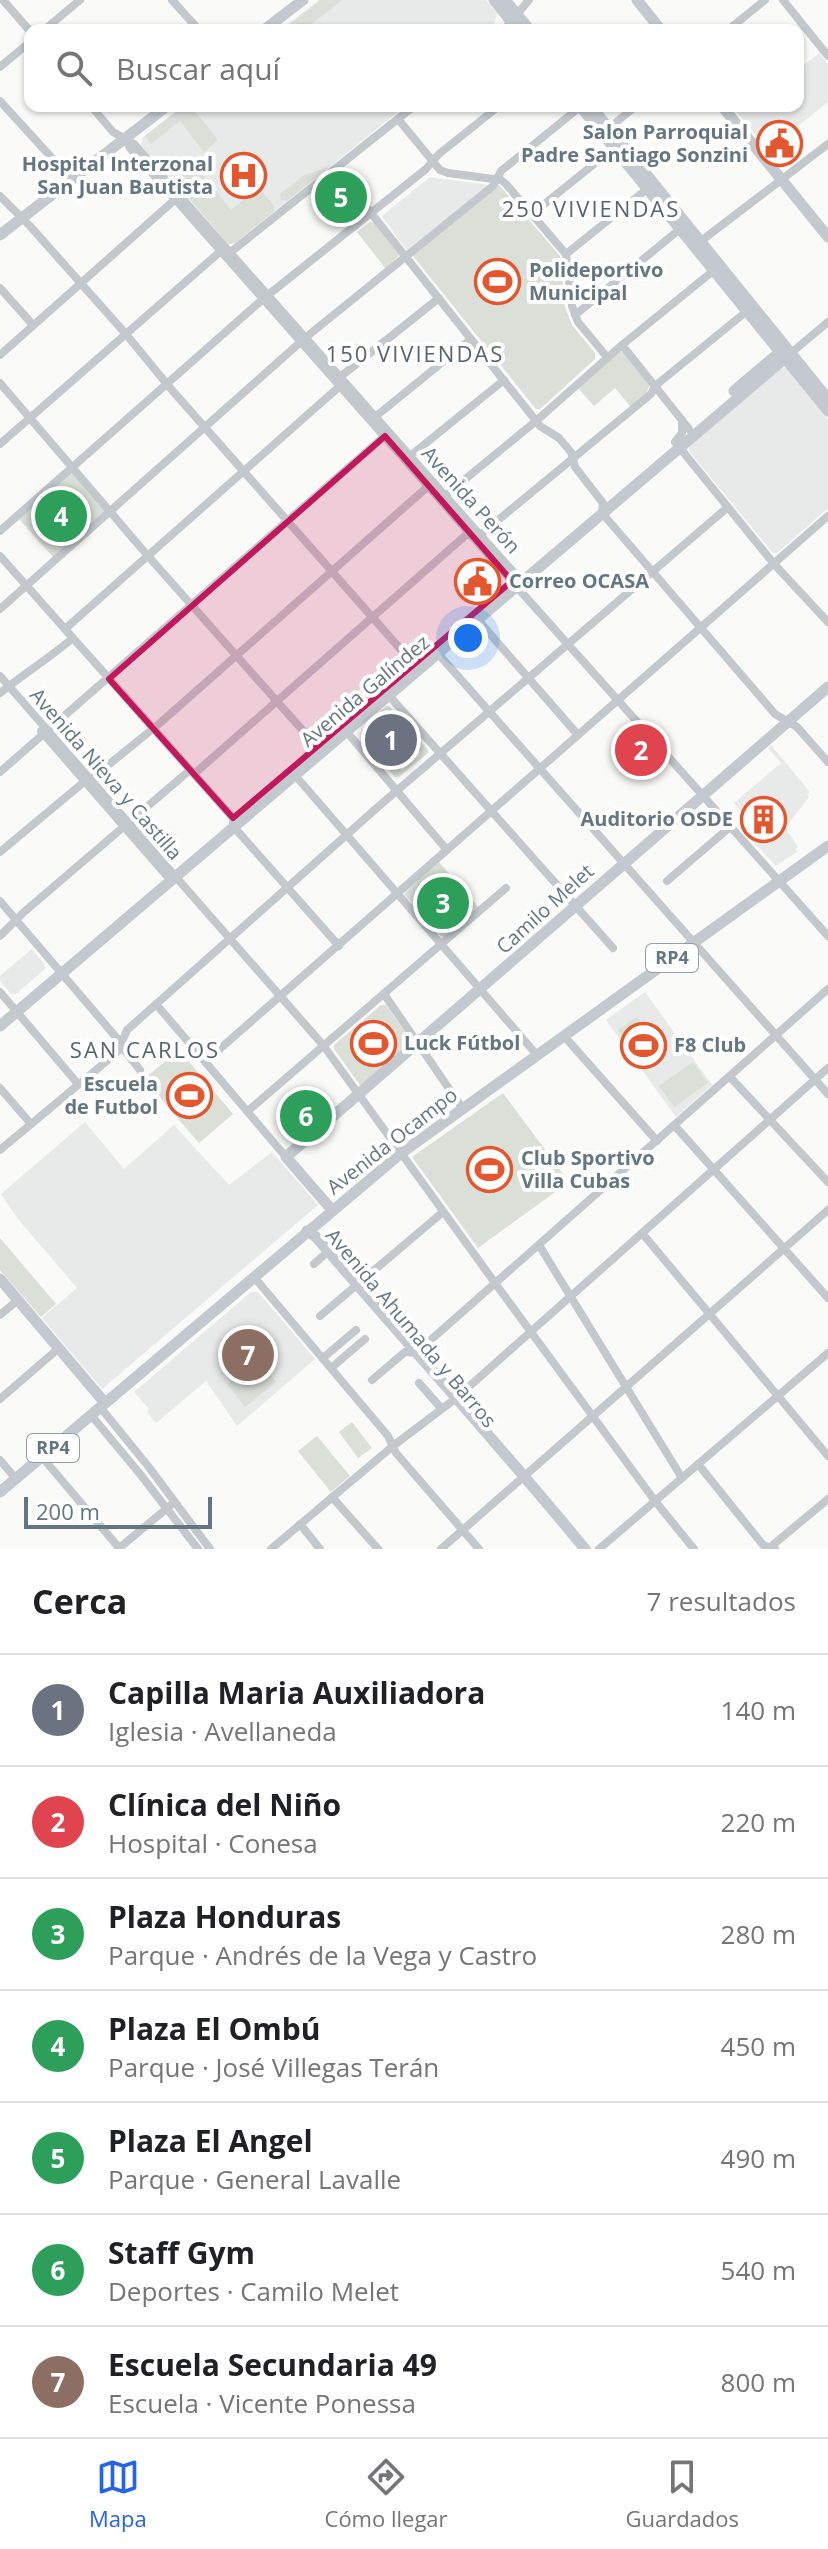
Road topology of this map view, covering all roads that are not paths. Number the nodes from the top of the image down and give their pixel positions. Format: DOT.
graph roads {
  1 [pos="3,0"];
  2 [pos="80,0"];
  3 [pos="172,0"];
  4 [pos="303,0"];
  5 [pos="494,0"];
  6 [pos="505,0"];
  7 [pos="529,0"];
  8 [pos="765,0"];
  9 [pos="783,0"];
  10 [pos="641,1"];
  11 [pos="24,24"];
  12 [pos="51,24"];
  13 [pos="194,24"];
  14 [pos="272,24"];
  15 [pos="512,24"];
  16 [pos="657,24"];
  17 [pos="735,24"];
  18 [pos="802,24"];
  19 [pos="804,26"];
  20 [pos="24,47"];
  21 [pos="828,56"];
  22 [pos="0,67"];
  23 [pos="0,101"];
  24 [pos="96,112"];
  25 [pos="159,112"];
  26 [pos="407,112"];
  27 [pos="492,112"];
  28 [pos="573,112"];
  29 [pos="585,112"];
  30 [pos="596,112"];
  31 [pos="629,112"];
  32 [pos="727,112"];
  33 [pos="398,119"];
  34 [pos="609,128"];
  35 [pos="126,138"];
  36 [pos="828,144"];
  37 [pos="614,148"];
  38 [pos="433,161"];
  39 [pos="336,169"];
  40 [pos="496,179"];
  41 [pos="72,180"];
  42 [pos="782,180"];
  43 [pos="647,189"];
  44 [pos="0,196"];
  45 [pos="178,198"];
  46 [pos="371,214"];
  47 [pos="532,214"];
  48 [pos="22,219"];
  49 [pos="680,229"];
  50 [pos="0,235"];
  51 [pos="828,237"];
  52 [pos="701,241"];
  53 [pos="226,252"];
  54 [pos="566,254"];
  55 [pos="405,256"];
  56 [pos="713,271"];
  57 [pos="80,284"];
  58 [pos="0,288"];
  59 [pos="266,297"];
  60 [pos="439,298"];
  61 [pos="747,311"];
  62 [pos="575,315"];
  63 [pos="828,322"];
  64 [pos="33,325"];
  65 [pos="125,333"];
  66 [pos="471,339"];
  67 [pos="303,340"];
  68 [pos="622,345"];
  69 [pos="785,354"];
  70 [pos="0,355"];
  71 [pos="607,357"];
  72 [pos="504,380"];
  73 [pos="340,381"];
  74 [pos="0,383"];
  75 [pos="167,383"];
  76 [pos="655,386"];
  77 [pos="828,399"];
  78 [pos="828,411"];
  79 [pos="30,417"];
  80 [pos="375,417"];
  81 [pos="536,421"];
  82 [pos="686,425"];
  83 [pos="205,427"];
  84 [pos="387,434"];
  85 [pos="0,444"];
  86 [pos="677,445"];
  87 [pos="410,456"];
  88 [pos="573,460"];
  89 [pos="74,466"];
  90 [pos="244,471"];
  91 [pos="431,484"];
  92 [pos="443,497"];
  93 [pos="728,507"];
  94 [pos="602,508"];
  95 [pos="111,511"];
  96 [pos="828,516"];
  97 [pos="288,521"];
  98 [pos="0,531"];
  99 [pos="476,535"];
  100 [pos="0,556"];
  101 [pos="148,556"];
  102 [pos="774,564"];
  103 [pos="331,571"];
  104 [pos="652,573"];
  105 [pos="515,581"];
  106 [pos="26,586"];
  107 [pos="193,606"];
  108 [pos="0,609"];
  109 [pos="372,617"];
  110 [pos="477,619"];
  111 [pos="828,622"];
  112 [pos="65,629"];
  113 [pos="700,629"];
  114 [pos="73,638"];
  115 [pos="568,643"];
  116 [pos="435,650"];
  117 [pos="236,656"];
  118 [pos="416,666"];
  119 [pos="0,676"];
  120 [pos="528,677"];
  121 [pos="109,679"];
  122 [pos="828,687"];
  123 [pos="4,688"];
  124 [pos="386,692"];
  125 [pos="277,702"];
  126 [pos="618,702"];
  127 [pos="489,711"];
  128 [pos="789,721"];
  129 [pos="153,728"];
  130 [pos="346,731"];
  131 [pos="46,733"];
  132 [pos="578,735"];
  133 [pos="319,749"];
  134 [pos="441,753"];
  135 [pos="828,762"];
  136 [pos="540,769"];
  137 [pos="0,772"];
  138 [pos="192,772"];
  139 [pos="294,774"];
  140 [pos="88,780"];
  141 [pos="397,790"];
  142 [pos="701,795"];
  143 [pos="492,811"];
  144 [pos="233,822"];
  145 [pos="126,825"];
  146 [pos="730,827"];
  147 [pos="347,834"];
  148 [pos="828,846"];
  149 [pos="447,850"];
  150 [pos="0,852"];
  151 [pos="624,864"];
  152 [pos="170,874"];
  153 [pos="667,881"];
  154 [pos="780,881"];
  155 [pos="288,887"];
  156 [pos="506,888"];
  157 [pos="398,894"];
  158 [pos="0,901"];
  159 [pos="576,905"];
  160 [pos="16,921"];
  161 [pos="0,936"];
  162 [pos="828,936"];
  163 [pos="230,938"];
  164 [pos="694,943"];
  165 [pos="443,945"];
  166 [pos="339,946"];
  167 [pos="613,948"];
  168 [pos="59,970"];
  169 [pos="482,989"];
  170 [pos="828,989"];
  171 [pos="0,992"];
  172 [pos="384,994"];
  173 [pos="282,995"];
  174 [pos="156,1004"];
  175 [pos="14,1009"];
  176 [pos="0,1016"];
  177 [pos="0,1026"];
  178 [pos="127,1030"];
  179 [pos="112,1031"];
  180 [pos="776,1035"];
  181 [pos="564,1036"];
  182 [pos="121,1044"];
  183 [pos="419,1044"];
  184 [pos="323,1045"];
  185 [pos="537,1055"];
  186 [pos="206,1061"];
  187 [pos="828,1068"];
  188 [pos="140,1070"];
  189 [pos="730,1077"];
  190 [pos="815,1080"];
  191 [pos="78,1084"];
  192 [pos="0,1088"];
  193 [pos="828,1094"];
  194 [pos="358,1095"];
  195 [pos="463,1109"];
  196 [pos="248,1111"];
  197 [pos="771,1119"];
  198 [pos="31,1124"];
  199 [pos="675,1126"];
  200 [pos="657,1141"];
  201 [pos="0,1150"];
  202 [pos="400,1154"];
  203 [pos="286,1157"];
  204 [pos="714,1170"];
  205 [pos="828,1182"];
  206 [pos="332,1210"];
  207 [pos="828,1210"];
  208 [pos="443,1212"];
  209 [pos="307,1231"];
  210 [pos="642,1233"];
  211 [pos="539,1245"];
  212 [pos="784,1249"];
  213 [pos="254,1277"];
  214 [pos="0,1279"];
  215 [pos="495,1283"];
  216 [pos="354,1287"];
  217 [pos="572,1294"];
  218 [pos="828,1298"];
  219 [pos="18,1300"];
  220 [pos="710,1314"];
  221 [pos="0,1315"];
  222 [pos="320,1316"];
  223 [pos="356,1330"];
  224 [pos="530,1331"];
  225 [pos="365,1339"];
  226 [pos="59,1348"];
  227 [pos="410,1352"];
  228 [pos="828,1353"];
  229 [pos="323,1358"];
  230 [pos="331,1368"];
  231 [pos="372,1380"];
  232 [pos="419,1383"];
  233 [pos="627,1386"];
  234 [pos="778,1396"];
  235 [pos="0,1399"];
  236 [pos="448,1403"];
  237 [pos="99,1409"];
  238 [pos="593,1415"];
  239 [pos="393,1446"];
  240 [pos="828,1456"];
  241 [pos="42,1457"];
  242 [pos="0,1460"];
  243 [pos="698,1464"];
  244 [pos="522,1478"];
  245 [pos="682,1478"];
  246 [pos="16,1479"];
  247 [pos="0,1492"];
  248 [pos="332,1497"];
  249 [pos="828,1499"];
  250 [pos="655,1501"];
  251 [pos="171,1505"];
  252 [pos="300,1524"];
  253 [pos="463,1530"];
  254 [pos="771,1548"];
  255 [pos="119,1549"];
  256 [pos="198,1549"];
  257 [pos="210,1549"];
  258 [pos="271,1549"];
  259 [pos="320,1549"];
  260 [pos="378,1549"];
  261 [pos="441,1549"];
  262 [pos="479,1549"];
  263 [pos="577,1549"];
  264 [pos="585,1549"];
  265 [pos="599,1549"];
  266 [pos="694,1549"];
  1 -- 11 [label="street"];
  2 -- 12 [label="street"];
  3 -- 13 [label="street"];
  4 -- 14 [label="main road"];
  5 -- 15 [label="main road"];
  6 -- 15 [label="main road"];
  7 -- 15 [label="street"];
  8 -- 17 [label="street"];
  9 -- 18 [label="street"];
  10 -- 16 [label="main road"];
  19 -- 21 [label="street"];
  20 -- 22 [label="street"];
  23 -- 41 [label="street"];
  24 -- 35 [label="street, Avenida Perón"];
  25 -- 35 [label="main road"];
  26 -- 33 [label="street"];
  27 -- 38 [label="street"];
  28 -- 40 [label="street"];
  29 -- 37 [label="main road"];
  30 -- 34 [label="main road"];
  31 -- 34 [label="street"];
  32 -- 42 [label="main road"];
  33 -- 38 [label="street"];
  33 -- 39 [label="street"];
  34 -- 52 [label="main road"];
  35 -- 41 [label="main road"];
  35 -- 45 [label="street, Avenida Perón"];
  36 -- 42 [label="street"];
  37 -- 43 [label="main road"];
  37 -- 47 [label="street"];
  38 -- 40 [label="street"];
  38 -- 46 [label="street"];
  39 -- 46 [label="street"];
  39 -- 53 [label="street"];
  40 -- 47 [label="street"];
  40 -- 55 [label="street"];
  41 -- 48 [label="main road"];
  42 -- 51 [label="main road"];
  42 -- 52 [label="street"];
  43 -- 49 [label="main road"];
  43 -- 54 [label="street"];
  44 -- 48 [label="street"];
  45 -- 53 [label="street, Avenida Perón"];
  45 -- 57 [label="street"];
  46 -- 55 [label="street"];
  46 -- 59 [label="street"];
  47 -- 54 [label="street"];
  48 -- 50 [label="main road"];
  48 -- 57 [label="street"];
  49 -- 56 [label="main road"];
  49 -- 62 [label="street"];
  52 -- 69 [label="main road"];
  53 -- 59 [label="street, Avenida Perón"];
  53 -- 65 [label="street"];
  54 -- 62 [label="street"];
  55 -- 60 [label="street"];
  55 -- 67 [label="street"];
  56 -- 61 [label="main road"];
  56 -- 68 [label="street"];
  57 -- 64 [label="street"];
  57 -- 65 [label="street"];
  58 -- 64 [label="street"];
  59 -- 67 [label="street, Avenida Perón"];
  59 -- 75 [label="street"];
  60 -- 66 [label="street"];
  60 -- 73 [label="street"];
  61 -- 69 [label="main road"];
  61 -- 76 [label="street"];
  62 -- 71 [label="street"];
  63 -- 69 [label="street, Avenida Galíndez"];
  64 -- 70 [label="street"];
  65 -- 75 [label="street"];
  65 -- 79 [label="street"];
  66 -- 72 [label="street"];
  66 -- 80 [label="street"];
  67 -- 73 [label="street, Avenida Perón"];
  67 -- 83 [label="street"];
  68 -- 71 [label="street"];
  68 -- 76 [label="street"];
  69 -- 77 [label="main road"];
  69 -- 78 [label="main road"];
  69 -- 82 [label="main road, Avenida Galíndez"];
  69 -- 86 [label="main road, Avenida Galíndez"];
  71 -- 81 [label="street"];
  72 -- 81 [label="street"];
  72 -- 87 [label="street"];
  73 -- 80 [label="street, Avenida Perón"];
  73 -- 84 [label="street, Avenida Perón"];
  73 -- 90 [label="street"];
  74 -- 79 [label="street"];
  75 -- 83 [label="street"];
  75 -- 89 [label="street"];
  76 -- 82 [label="street"];
  76 -- 88 [label="street"];
  79 -- 85 [label="street"];
  79 -- 89 [label="street"];
  80 -- 84 [label="street, Avenida Perón"];
  81 -- 88 [label="street"];
  81 -- 92 [label="street"];
  82 -- 86 [label="main road, Avenida Galíndez"];
  83 -- 90 [label="street"];
  83 -- 95 [label="street"];
  84 -- 87 [label="street, Avenida Perón"];
  84 -- 91 [label="street, Avenida Perón"];
  84 -- 97 [label="street"];
  86 -- 93 [label="street"];
  86 -- 94 [label="main road, Avenida Galíndez"];
  87 -- 91 [label="street, Avenida Perón"];
  88 -- 94 [label="street"];
  88 -- 99 [label="street"];
  89 -- 95 [label="street"];
  89 -- 98 [label="street"];
  90 -- 97 [label="street"];
  90 -- 101 [label="street"];
  91 -- 92 [label="street, Avenida Perón"];
  91 -- 103 [label="street"];
  92 -- 99 [label="street, Avenida Perón"];
  93 -- 102 [label="street"];
  93 -- 104 [label="street"];
  94 -- 104 [label="street"];
  94 -- 105 [label="main road, Avenida Galíndez"];
  95 -- 101 [label="street"];
  95 -- 106 [label="street"];
  96 -- 102 [label="street"];
  97 -- 103 [label="street"];
  97 -- 107 [label="street"];
  99 -- 105 [label="street, Avenida Perón"];
  99 -- 109 [label="street"];
  100 -- 106 [label="street"];
  101 -- 107 [label="street"];
  101 -- 112 [label="street"];
  102 -- 111 [label="street"];
  102 -- 113 [label="street"];
  103 -- 109 [label="street"];
  103 -- 117 [label="street"];
  104 -- 113 [label="street"];
  104 -- 115 [label="street"];
  105 -- 110 [label="main road, Avenida Galíndez"];
  105 -- 115 [label="street, Avenida Perón"];
  105 -- 116 [label="main road, Avenida Galíndez"];
  106 -- 108 [label="street"];
  106 -- 112 [label="street"];
  107 -- 117 [label="street"];
  107 -- 121 [label="street"];
  109 -- 118 [label="street"];
  109 -- 125 [label="street"];
  110 -- 116 [label="main road, Avenida Galíndez"];
  110 -- 120 [label="street"];
  112 -- 114 [label="street"];
  113 -- 126 [label="street"];
  113 -- 128 [label="street"];
  114 -- 121 [label="street"];
  114 -- 123 [label="street"];
  115 -- 120 [label="street"];
  115 -- 126 [label="street, Avenida Perón"];
  116 -- 118 [label="main road, Avenida Galíndez"];
  116 -- 127 [label="street"];
  117 -- 125 [label="street"];
  117 -- 129 [label="street"];
  118 -- 124 [label="main road, Avenida Galíndez"];
  119 -- 123 [label="street, Avenida Nieva y Castilla"];
  120 -- 127 [label="street"];
  120 -- 132 [label="street"];
  121 -- 129 [label="street"];
  121 -- 131 [label="street"];
  122 -- 128 [label="main road, Camilo Melet"];
  123 -- 131 [label="street, Avenida Nieva y Castilla"];
  124 -- 130 [label="main road, Avenida Galíndez"];
  124 -- 133 [label="main road, Avenida Galíndez"];
  124 -- 134 [label="street"];
  125 -- 133 [label="street"];
  125 -- 138 [label="street"];
  126 -- 132 [label="street"];
  126 -- 142 [label="street, Avenida Perón"];
  127 -- 134 [label="street"];
  127 -- 136 [label="street"];
  128 -- 135 [label="street"];
  128 -- 142 [label="main road, Camilo Melet"];
  129 -- 138 [label="street"];
  129 -- 140 [label="street"];
  130 -- 133 [label="main road, Avenida Galíndez"];
  130 -- 141 [label="street"];
  131 -- 137 [label="street"];
  131 -- 140 [label="street, Avenida Nieva y Castilla"];
  132 -- 136 [label="street"];
  133 -- 139 [label="main road, Avenida Galíndez"];
  133 -- 144 [label="main road, Avenida Galíndez"];
  134 -- 141 [label="street"];
  134 -- 143 [label="street"];
  136 -- 143 [label="street"];
  136 -- 151 [label="street"];
  138 -- 144 [label="street"];
  138 -- 145 [label="street"];
  139 -- 144 [label="main road, Avenida Galíndez"];
  139 -- 147 [label="street"];
  140 -- 145 [label="street, Avenida Nieva y Castilla"];
  140 -- 150 [label="street"];
  141 -- 147 [label="street"];
  141 -- 149 [label="street"];
  142 -- 146 [label="street, Avenida Perón"];
  142 -- 151 [label="main road, Camilo Melet"];
  143 -- 149 [label="street"];
  143 -- 159 [label="street"];
  144 -- 152 [label="main road, Avenida Galíndez"];
  144 -- 155 [label="street"];
  145 -- 152 [label="street, Avenida Nieva y Castilla"];
  145 -- 160 [label="street"];
  146 -- 153 [label="street"];
  146 -- 154 [label="street, Avenida Perón"];
  147 -- 155 [label="street"];
  147 -- 157 [label="street"];
  148 -- 154 [label="main road, Avenida Ocampo / RP4"];
  149 -- 157 [label="street"];
  151 -- 159 [label="main road, Camilo Melet"];
  151 -- 164 [label="street"];
  152 -- 163 [label="street, Avenida Nieva y Castilla"];
  152 -- 168 [label="main road, Avenida Galíndez"];
  154 -- 162 [label="street, Avenida Perón"];
  154 -- 164 [label="main road, Avenida Ocampo / RP4"];
  155 -- 163 [label="street"];
  155 -- 166 [label="street"];
  156 -- 165 [label="street"];
  157 -- 165 [label="street"];
  157 -- 166 [label="street"];
  158 -- 160 [label="street"];
  159 -- 167 [label="street"];
  159 -- 169 [label="main road, Camilo Melet"];
  160 -- 161 [label="street"];
  160 -- 168 [label="street"];
  163 -- 173 [label="street, Avenida Nieva y Castilla"];
  163 -- 174 [label="street"];
  164 -- 180 [label="street"];
  164 -- 181 [label="main road, Avenida Ocampo / RP4"];
  165 -- 169 [label="street"];
  165 -- 172 [label="street"];
  166 -- 173 [label="street"];
  168 -- 175 [label="main road, Avenida Galíndez"];
  168 -- 179 [label="street"];
  169 -- 183 [label="main road, Camilo Melet"];
  169 -- 185 [label="street"];
  170 -- 180 [label="street"];
  171 -- 175 [label="street"];
  172 -- 183 [label="street"];
  172 -- 184 [label="street"];
  173 -- 184 [label="street, Avenida Nieva y Castilla"];
  173 -- 186 [label="street"];
  174 -- 178 [label="street"];
  174 -- 186 [label="street"];
  175 -- 176 [label="main road, Avenida Galíndez"];
  175 -- 177 [label="main road, Avenida Galíndez"];
  175 -- 191 [label="street"];
  178 -- 179 [label="street"];
  178 -- 182 [label="street"];
  179 -- 182 [label="street"];
  180 -- 189 [label="street"];
  180 -- 190 [label="street"];
  181 -- 185 [label="main road, Avenida Ocampo / RP4"];
  181 -- 200 [label="street"];
  182 -- 188 [label="street"];
  182 -- 191 [label="street"];
  183 -- 194 [label="main road, Camilo Melet"];
  183 -- 195 [label="street"];
  184 -- 194 [label="street, Avenida Nieva y Castilla"];
  184 -- 196 [label="street"];
  185 -- 195 [label="main road, Avenida Ocampo / RP4"];
  186 -- 196 [label="street"];
  187 -- 190 [label="street"];
  189 -- 197 [label="street"];
  189 -- 199 [label="street"];
  190 -- 193 [label="street"];
  190 -- 197 [label="street"];
  191 -- 198 [label="street"];
  192 -- 198 [label="street"];
  194 -- 202 [label="street, Avenida Nieva y Castilla"];
  194 -- 203 [label="main road, Camilo Melet"];
  195 -- 202 [label="main road, Avenida Ocampo / RP4"];
  196 -- 203 [label="street"];
  197 -- 204 [label="street"];
  197 -- 205 [label="street"];
  198 -- 201 [label="street"];
  199 -- 200 [label="street"];
  199 -- 204 [label="street"];
  200 -- 211 [label="street"];
  202 -- 206 [label="main road, Avenida Ocampo / RP4"];
  202 -- 208 [label="street, Avenida Nieva y Castilla"];
  203 -- 206 [label="main road"];
  204 -- 210 [label="street"];
  204 -- 212 [label="street"];
  206 -- 209 [label="main road, Avenida Ocampo / RP4"];
  207 -- 212 [label="street"];
  208 -- 215 [label="street, Avenida Nieva y Castilla"];
  208 -- 216 [label="street"];
  209 -- 213 [label="main road, Avenida Ocampo / RP4"];
  209 -- 216 [label="main road, Avenida Ahumada y Barros"];
  209 -- 216 [label="main road, Avenida Ahumada y Barros"];
  210 -- 217 [label="street"];
  210 -- 220 [label="street"];
  211 -- 215 [label="street"];
  211 -- 217 [label="street"];
  212 -- 218 [label="street"];
  212 -- 220 [label="street"];
  213 -- 229 [label="street"];
  213 -- 237 [label="main road, Avenida Ocampo / RP4"];
  214 -- 219 [label="main road"];
  215 -- 224 [label="street, Avenida Nieva y Castilla"];
  215 -- 227 [label="street"];
  216 -- 222 [label="street"];
  216 -- 227 [label="main road, Avenida Ahumada y Barros"];
  217 -- 224 [label="street"];
  217 -- 233 [label="street"];
  219 -- 221 [label="street"];
  219 -- 226 [label="main road"];
  220 -- 233 [label="street"];
  220 -- 234 [label="street"];
  223 -- 229 [label="street"];
  224 -- 236 [label="street"];
  224 -- 238 [label="street, Avenida Nieva y Castilla"];
  225 -- 230 [label="street"];
  226 -- 235 [label="street"];
  226 -- 237 [label="main road"];
  227 -- 231 [label="street"];
  227 -- 236 [label="main road, Avenida Ahumada y Barros"];
  228 -- 234 [label="street"];
  229 -- 230 [label="street"];
  230 -- 239 [label="street"];
  232 -- 236 [label="street"];
  233 -- 238 [label="street"];
  233 -- 245 [label="street"];
  234 -- 240 [label="street"];
  234 -- 243 [label="street"];
  236 -- 239 [label="street"];
  236 -- 244 [label="main road, Avenida Ahumada y Barros"];
  237 -- 241 [label="main road, Avenida Ocampo / RP4"];
  237 -- 251 [label="street"];
  238 -- 244 [label="street"];
  238 -- 250 [label="street, Avenida Nieva y Castilla"];
  239 -- 248 [label="street"];
  239 -- 253 [label="street"];
  241 -- 246 [label="main road, Avenida Ocampo / RP4"];
  241 -- 255 [label="street"];
  242 -- 246 [label="street"];
  243 -- 245 [label="street"];
  243 -- 254 [label="street"];
  244 -- 253 [label="street"];
  244 -- 263 [label="main road, Avenida Ahumada y Barros"];
  244 -- 264 [label="main road, Avenida Ahumada y Barros"];
  245 -- 250 [label="street"];
  246 -- 247 [label="main road, Avenida Ocampo / RP4"];
  248 -- 252 [label="street"];
  248 -- 260 [label="street"];
  249 -- 254 [label="street"];
  250 -- 265 [label="street"];
  250 -- 266 [label="street, Avenida Nieva y Castilla"];
  251 -- 255 [label="street"];
  251 -- 256 [label="street"];
  251 -- 257 [label="street"];
  252 -- 258 [label="street"];
  252 -- 259 [label="street"];
  253 -- 261 [label="street"];
  253 -- 262 [label="street"];
}
